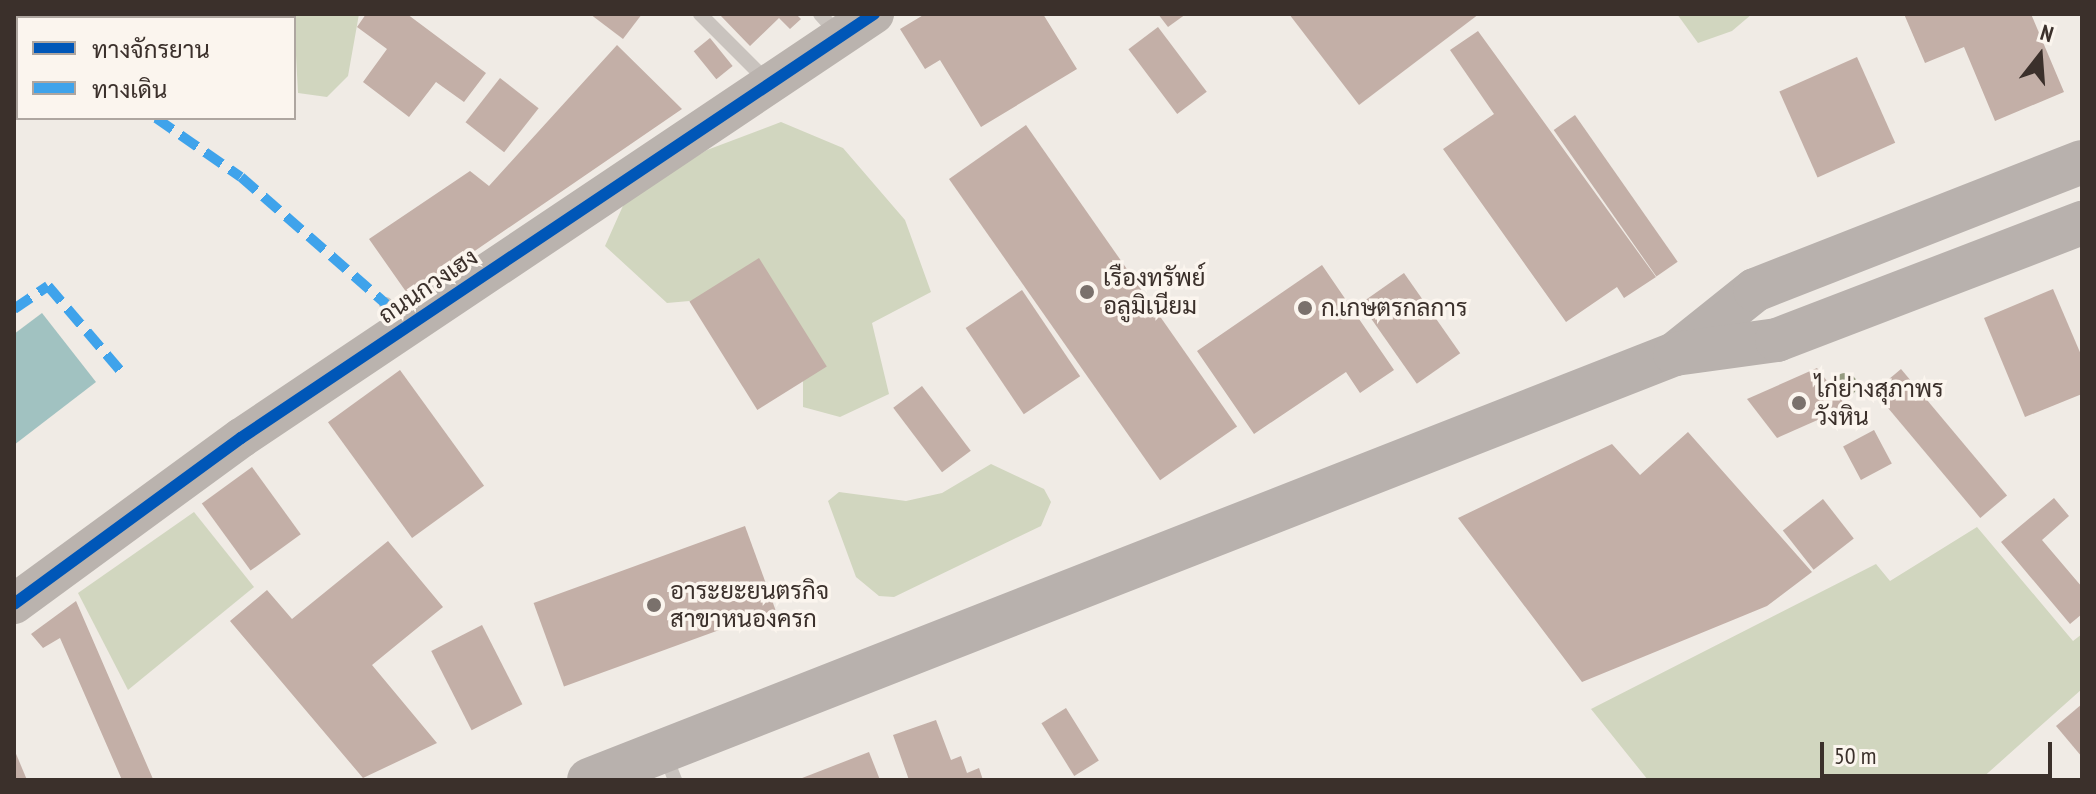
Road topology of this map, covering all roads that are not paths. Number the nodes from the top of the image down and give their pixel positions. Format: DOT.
graph roads {
  1 [pos="700,14"];
  2 [pos="874,14"];
  3 [pos="830,25"];
  4 [pos="769,84"];
  5 [pos="2082,162"];
  6 [pos="2082,223"];
  7 [pos="1675,354"];
  8 [pos="14,604"];
  9 [pos="669,765"];
  10 [pos="589,780"];
  1 -- 4 [label="lane"];
  2 -- 3 [label="street, ถนนกวงเฮง"];
  3 -- 4 [label="street, ถนนกวงเฮง"];
  4 -- 8 [label="street, ถนนกวงเฮง"];
  5 -- 7 [label="main road"];
  6 -- 7 [label="main road"];
  7 -- 9 [label="main road"];
  9 -- 10 [label="main road"];
}
